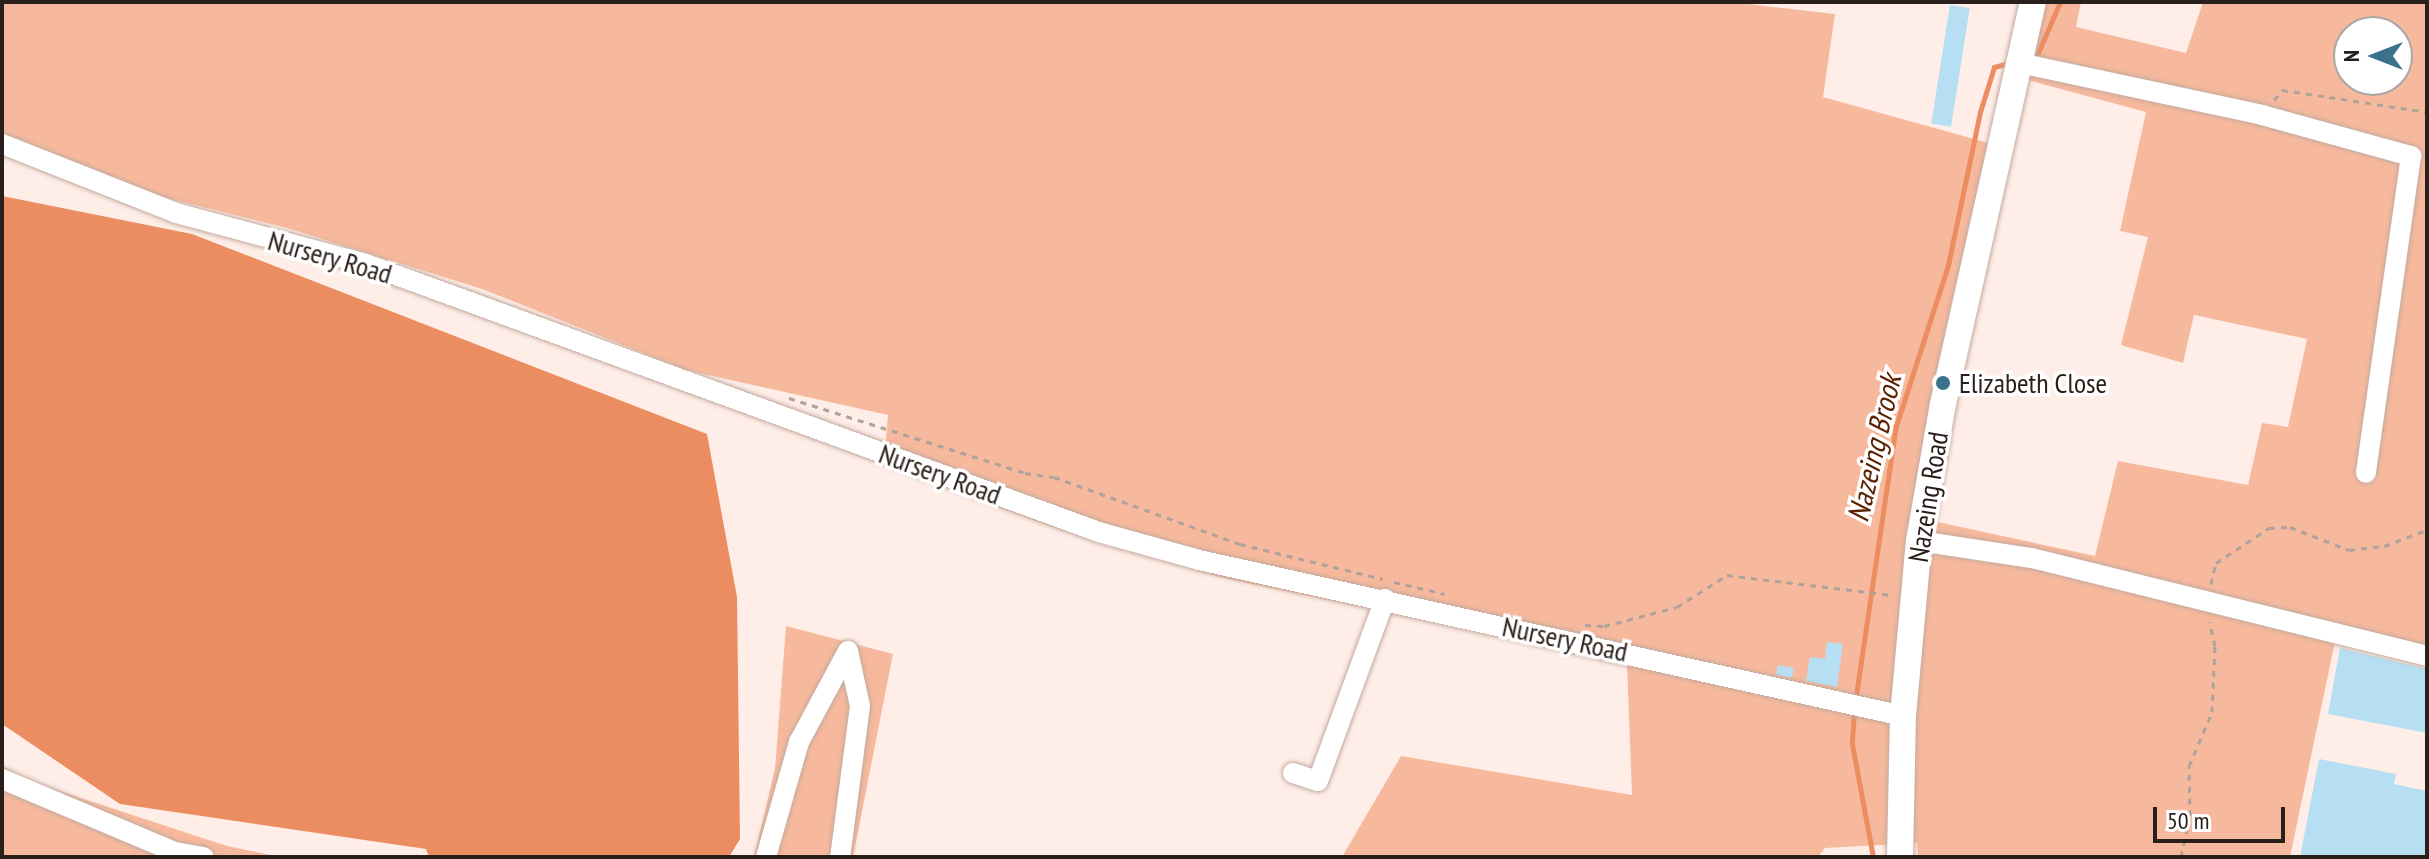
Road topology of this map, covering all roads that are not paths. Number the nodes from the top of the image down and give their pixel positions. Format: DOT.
graph roads {
  1 [pos="2033,2"];
  2 [pos="2020,63"];
  3 [pos="2,144"];
  4 [pos="2366,473"];
  5 [pos="1919,541"];
  6 [pos="1385,599"];
  7 [pos="2427,656"];
  8 [pos="1903,716"];
  9 [pos="1293,773"];
  10 [pos="2,779"];
  11 [pos="204,857"];
  12 [pos="766,857"];
  13 [pos="840,857"];
  14 [pos="1900,857"];
  1 -- 2 [label="main road, Nazeing Road"];
  2 -- 4 [label="lane"];
  2 -- 5 [label="main road, Nazeing Road"];
  3 -- 6 [label="lane, Nursery Road"];
  5 -- 7 [label="lane"];
  5 -- 8 [label="main road, Nazeing Road"];
  6 -- 8 [label="lane, Nursery Road"];
  6 -- 9 [label="lane"];
  8 -- 14 [label="main road, Nazeing Road"];
  10 -- 11 [label="lane"];
  12 -- 13 [label="lane"];
}
